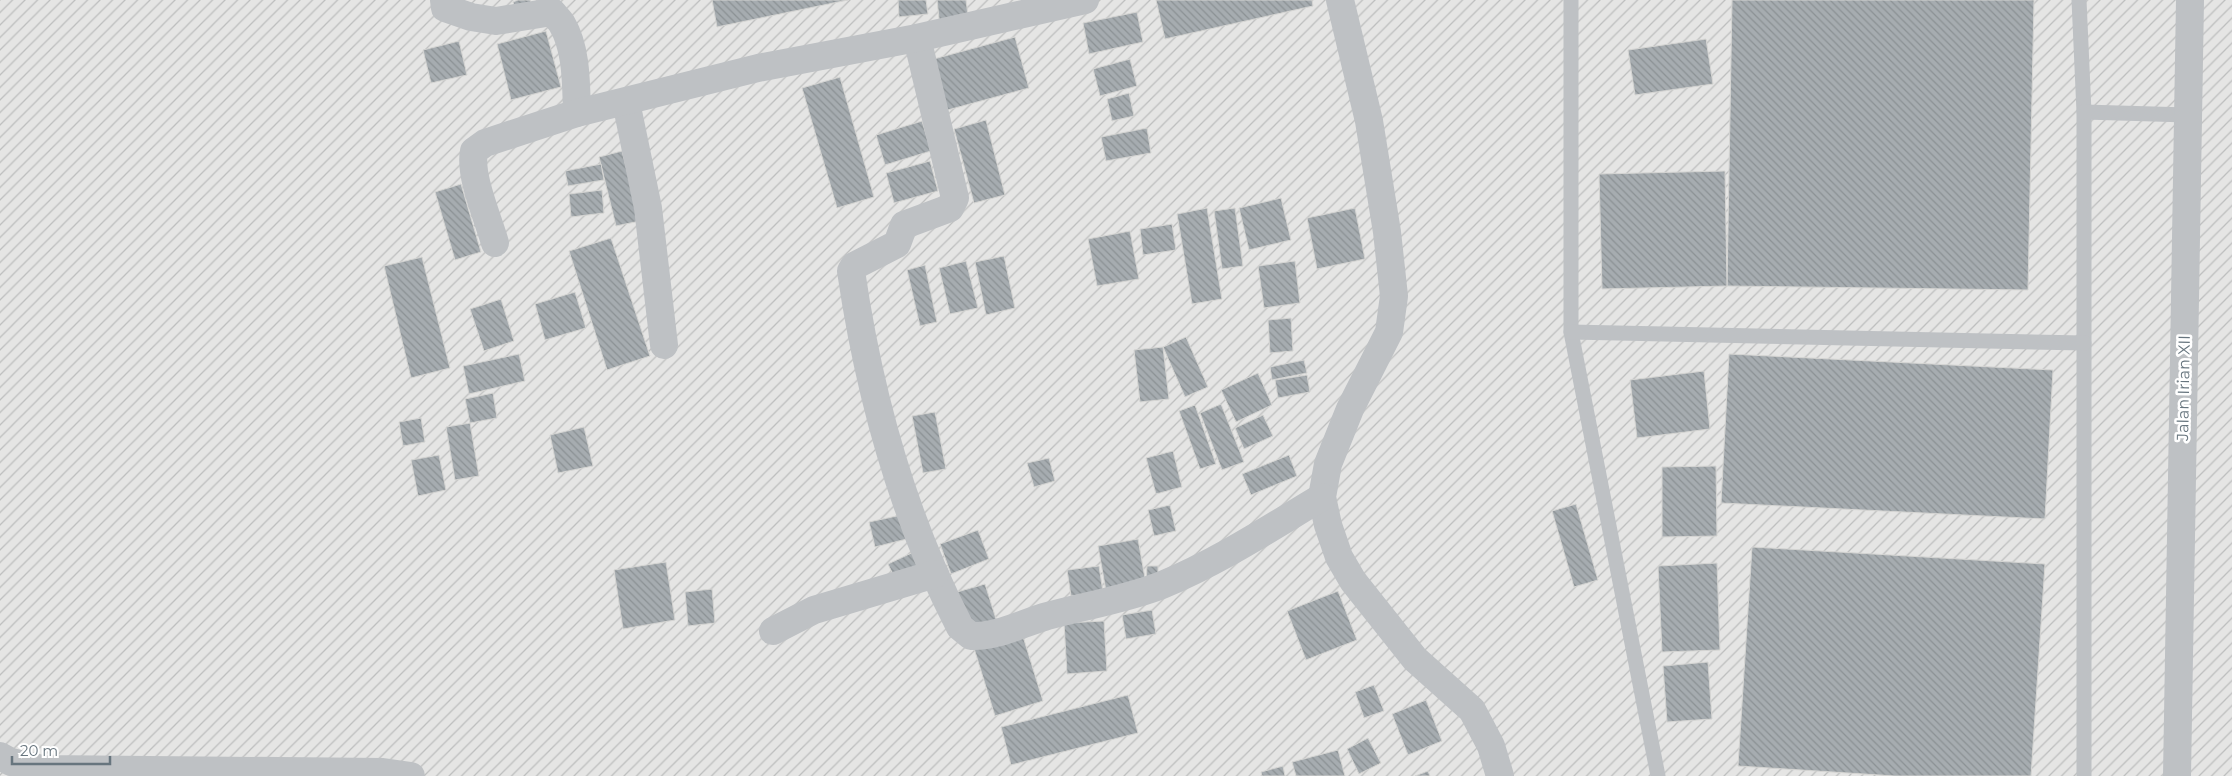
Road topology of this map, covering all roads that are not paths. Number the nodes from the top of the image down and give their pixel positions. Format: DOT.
graph roads {
  1 [pos="444,0"];
  2 [pos="1085,0"];
  3 [pos="1340,0"];
  4 [pos="1571,0"];
  5 [pos="2079,0"];
  6 [pos="2190,0"];
  7 [pos="552,6"];
  8 [pos="918,38"];
  9 [pos="626,102"];
  10 [pos="2084,112"];
  11 [pos="577,113"];
  12 [pos="2188,115"];
  13 [pos="495,243"];
  14 [pos="1571,332"];
  15 [pos="2084,343"];
  16 [pos="664,345"];
  17 [pos="1322,497"];
  18 [pos="935,574"];
  19 [pos="773,631"];
  20 [pos="0,756"];
  21 [pos="411,776"];
  22 [pos="1500,776"];
  23 [pos="1658,776"];
  24 [pos="2084,776"];
  25 [pos="2177,776"];
  1 -- 7 [label="street"];
  2 -- 8 [label="street"];
  3 -- 17 [label="street"];
  4 -- 14 [label="lane"];
  5 -- 10 [label="lane"];
  6 -- 12 [label="street, Jalan Irian XII"];
  7 -- 11 [label="street"];
  8 -- 9 [label="street"];
  8 -- 18 [label="street"];
  9 -- 11 [label="street"];
  9 -- 16 [label="street"];
  10 -- 12 [label="lane"];
  10 -- 15 [label="lane"];
  11 -- 13 [label="street"];
  12 -- 25 [label="street, Jalan Irian XII"];
  14 -- 15 [label="lane"];
  14 -- 23 [label="lane"];
  15 -- 24 [label="lane"];
  17 -- 18 [label="street"];
  17 -- 22 [label="street"];
  18 -- 19 [label="street"];
  20 -- 21 [label="street"];
}
